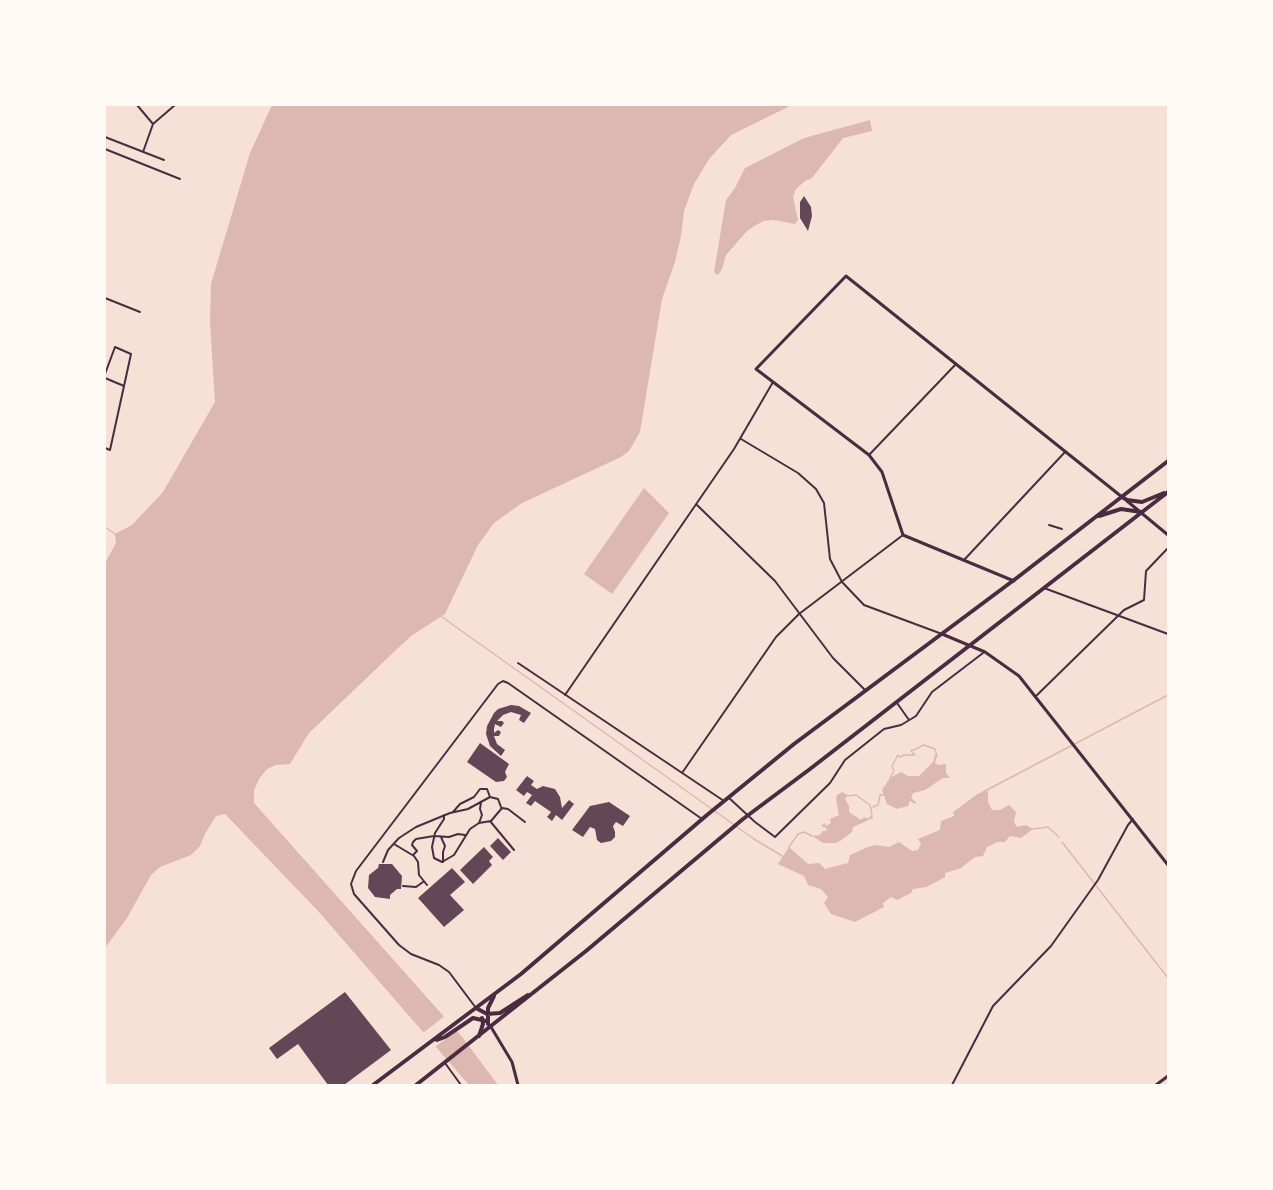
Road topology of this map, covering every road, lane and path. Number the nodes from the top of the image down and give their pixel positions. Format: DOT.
graph roads {
  1 [pos="137,105"];
  2 [pos="175,105"];
  3 [pos="153,124"];
  4 [pos="105,137"];
  5 [pos="105,149"];
  6 [pos="144,152"];
  7 [pos="164,160"];
  8 [pos="180,179"];
  9 [pos="105,298"];
  10 [pos="140,312"];
  11 [pos="956,364"];
  12 [pos="105,374"];
  13 [pos="105,378"];
  14 [pos="774,382"];
  15 [pos="124,386"];
  16 [pos="741,439"];
  17 [pos="105,448"];
  18 [pos="1065,452"];
  19 [pos="869,455"];
  20 [pos="1168,461"];
  21 [pos="1168,492"];
  22 [pos="1122,497"];
  23 [pos="697,505"];
  24 [pos="1142,513"];
  25 [pos="1096,516"];
  26 [pos="1048,525"];
  27 [pos="1062,529"];
  28 [pos="903,535"];
  29 [pos="1168,535"];
  30 [pos="1168,548"];
  31 [pos="964,560"];
  32 [pos="1014,581"];
  33 [pos="842,582"];
  34 [pos="1044,588"];
  35 [pos="799,614"];
  36 [pos="1119,616"];
  37 [pos="942,634"];
  38 [pos="1168,634"];
  39 [pos="970,644"];
  40 [pos="984,652"];
  41 [pos="518,663"];
  42 [pos="865,690"];
  43 [pos="565,695"];
  44 [pos="1035,697"];
  45 [pos="896,702"];
  46 [pos="909,720"];
  47 [pos="682,773"];
  48 [pos="490,798"];
  49 [pos="724,801"];
  50 [pos="481,802"];
  51 [pos="501,808"];
  52 [pos="453,812"];
  53 [pos="444,815"];
  54 [pos="745,817"];
  55 [pos="702,819"];
  56 [pos="1132,819"];
  57 [pos="490,821"];
  58 [pos="525,822"];
  59 [pos="478,823"];
  60 [pos="465,835"];
  61 [pos="434,836"];
  62 [pos="441,837"];
  63 [pos="394,844"];
  64 [pos="514,850"];
  65 [pos="413,855"];
  66 [pos="383,862"];
  67 [pos="443,862"];
  68 [pos="1168,865"];
  69 [pos="424,882"];
  70 [pos="427,885"];
  71 [pos="403,886"];
  72 [pos="499,991"];
  73 [pos="535,993"];
  74 [pos="476,1008"];
  75 [pos="487,1014"];
  76 [pos="485,1021"];
  77 [pos="455,1027"];
  78 [pos="478,1038"];
  79 [pos="446,1063"];
  80 [pos="1168,1076"];
  81 [pos="1159,1084"];
  82 [pos="373,1085"];
  83 [pos="416,1085"];
  84 [pos="461,1085"];
  85 [pos="518,1085"];
  86 [pos="952,1085"];
  1 -- 3 [label="street"];
  2 -- 3 [label="street"];
  3 -- 6 [label="street"];
  4 -- 6 [label="street"];
  5 -- 8 [label="street"];
  6 -- 7 [label="street"];
  9 -- 10 [label="street"];
  11 -- 14 [label="street"];
  11 -- 18 [label="street"];
  11 -- 19 [label="street"];
  12 -- 15 [label="street"];
  13 -- 15 [label="street"];
  14 -- 16 [label="street"];
  14 -- 19 [label="street"];
  15 -- 17 [label="street"];
  16 -- 23 [label="street"];
  16 -- 33 [label="street"];
  18 -- 22 [label="street"];
  18 -- 31 [label="street"];
  19 -- 28 [label="street"];
  20 -- 22 [label="main road"];
  21 -- 22 [label="main road"];
  21 -- 24 [label="main road"];
  22 -- 24 [label="street"];
  22 -- 25 [label="main road"];
  23 -- 35 [label="street"];
  23 -- 43 [label="street"];
  24 -- 25 [label="main road"];
  24 -- 29 [label="street"];
  24 -- 34 [label="main road"];
  25 -- 32 [label="main road"];
  26 -- 27 [label="street"];
  28 -- 31 [label="street"];
  28 -- 33 [label="street"];
  30 -- 36 [label="street"];
  31 -- 32 [label="street"];
  32 -- 37 [label="main road"];
  33 -- 35 [label="street"];
  33 -- 37 [label="street"];
  34 -- 36 [label="street"];
  34 -- 39 [label="main road"];
  35 -- 42 [label="street"];
  35 -- 47 [label="street"];
  36 -- 38 [label="street"];
  36 -- 44 [label="street"];
  37 -- 39 [label="street"];
  37 -- 42 [label="main road"];
  39 -- 40 [label="street"];
  39 -- 45 [label="main road"];
  40 -- 44 [label="street"];
  40 -- 46 [label="street"];
  41 -- 43 [label="street"];
  42 -- 49 [label="main road"];
  43 -- 47 [label="street"];
  44 -- 56 [label="street"];
  45 -- 46 [label="street"];
  45 -- 54 [label="main road"];
  46 -- 54 [label="street"];
  47 -- 49 [label="street"];
  48 -- 50 [label="street"];
  48 -- 51 [label="street"];
  48 -- 52 [label="street"];
  49 -- 54 [label="street"];
  49 -- 55 [label="main road"];
  50 -- 52 [label="street"];
  50 -- 59 [label="street"];
  51 -- 57 [label="street"];
  51 -- 58 [label="street"];
  52 -- 53 [label="street"];
  53 -- 61 [label="street"];
  53 -- 63 [label="street"];
  54 -- 73 [label="main road"];
  55 -- 72 [label="main road"];
  55 -- 74 [label="street"];
  56 -- 68 [label="street"];
  56 -- 86 [label="street"];
  57 -- 59 [label="street"];
  57 -- 64 [label="street"];
  59 -- 60 [label="street"];
  60 -- 62 [label="street"];
  60 -- 67 [label="street"];
  61 -- 62 [label="street"];
  61 -- 65 [label="street"];
  61 -- 67 [label="street"];
  62 -- 67 [label="street"];
  63 -- 65 [label="street"];
  63 -- 66 [label="street"];
  65 -- 69 [label="street"];
  69 -- 70 [label="street"];
  69 -- 71 [label="street"];
  72 -- 74 [label="main road"];
  72 -- 75 [label="main road"];
  73 -- 75 [label="main road"];
  73 -- 76 [label="main road"];
  74 -- 75 [label="main road"];
  74 -- 76 [label="main road"];
  74 -- 77 [label="main road"];
  75 -- 76 [label="main road"];
  76 -- 77 [label="main road"];
  76 -- 78 [label="main road"];
  76 -- 78 [label="main road"];
  76 -- 85 [label="street"];
  77 -- 82 [label="main road"];
  78 -- 79 [label="main road"];
  79 -- 83 [label="main road"];
  79 -- 84 [label="street"];
  80 -- 81 [label="street"];
}
